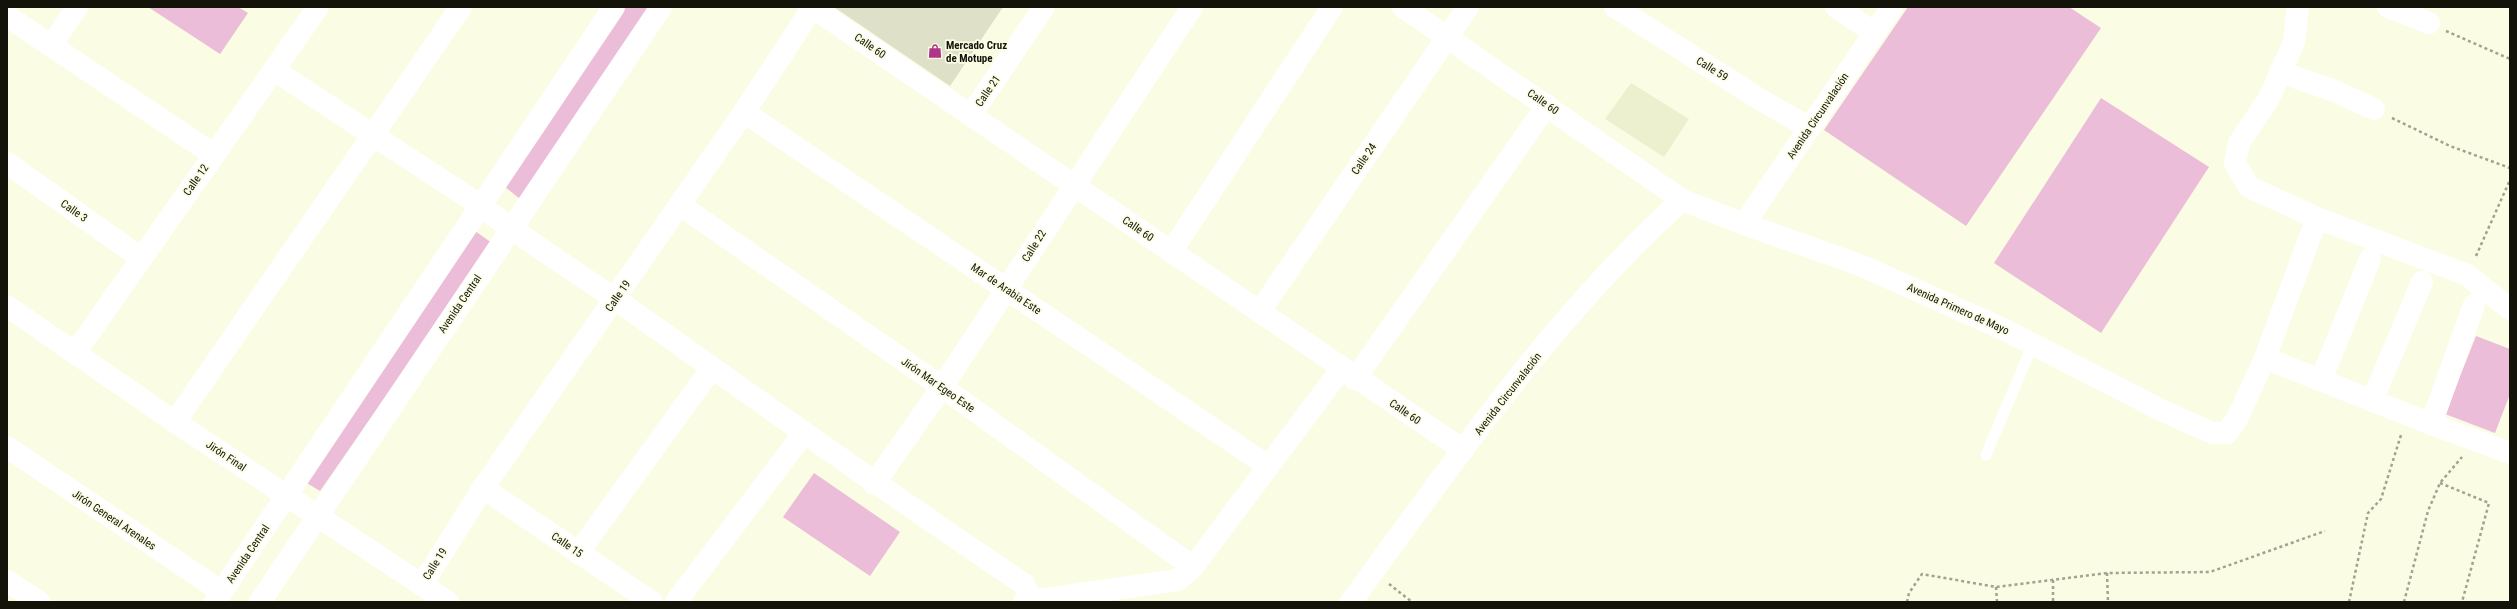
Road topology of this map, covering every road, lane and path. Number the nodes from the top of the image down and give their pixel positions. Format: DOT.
graph roads {
  1 [pos="77,7"];
  2 [pos="318,7"];
  3 [pos="461,7"];
  4 [pos="614,7"];
  5 [pos="661,7"];
  6 [pos="813,7"];
  7 [pos="1044,7"];
  8 [pos="1192,7"];
  9 [pos="1332,7"];
  10 [pos="1403,7"];
  11 [pos="1468,7"];
  12 [pos="1615,7"];
  13 [pos="1836,7"];
  14 [pos="1892,7"];
  15 [pos="2298,7"];
  16 [pos="2388,7"];
  17 [pos="7,16"];
  18 [pos="2429,23"];
  19 [pos="1875,33"];
  20 [pos="1448,37"];
  21 [pos="51,46"];
  22 [pos="2510,59"];
  23 [pos="274,70"];
  24 [pos="2280,72"];
  25 [pos="1547,105"];
  26 [pos="2374,109"];
  27 [pos="744,112"];
  28 [pos="972,116"];
  29 [pos="1810,128"];
  30 [pos="372,135"];
  31 [pos="214,155"];
  32 [pos="7,163"];
  33 [pos="2510,168"];
  34 [pos="2510,180"];
  35 [pos="1073,185"];
  36 [pos="1682,200"];
  37 [pos="680,205"];
  38 [pos="481,206"];
  39 [pos="2317,218"];
  40 [pos="1744,224"];
  41 [pos="511,229"];
  42 [pos="1171,252"];
  43 [pos="142,258"];
  44 [pos="2370,260"];
  45 [pos="2467,275"];
  46 [pos="2422,282"];
  47 [pos="1006,290"];
  48 [pos="616,299"];
  49 [pos="2474,305"];
  50 [pos="7,306"];
  51 [pos="2510,309"];
  52 [pos="1260,311"];
  53 [pos="2033,344"];
  54 [pos="75,353"];
  55 [pos="2265,358"];
  56 [pos="712,368"];
  57 [pos="1349,374"];
  58 [pos="2321,380"];
  59 [pos="942,387"];
  60 [pos="2372,401"];
  61 [pos="2409,415"];
  62 [pos="175,422"];
  63 [pos="2431,424"];
  64 [pos="804,433"];
  65 [pos="2478,441"];
  66 [pos="7,447"];
  67 [pos="1463,450"];
  68 [pos="2510,452"];
  69 [pos="1986,455"];
  70 [pos="1268,466"];
  71 [pos="2440,483"];
  72 [pos="874,484"];
  73 [pos="483,488"];
  74 [pos="287,496"];
  75 [pos="318,517"];
  76 [pos="2325,531"];
  77 [pos="578,553"];
  78 [pos="1193,567"];
  79 [pos="1373,572"];
  80 [pos="2107,573"];
  81 [pos="2053,580"];
  82 [pos="7,581"];
  83 [pos="422,585"];
  84 [pos="1996,587"];
  85 [pos="219,597"];
  86 [pos="39,602"];
  87 [pos="260,602"];
  88 [pos="448,602"];
  89 [pos="652,602"];
  90 [pos="676,602"];
  91 [pos="1029,602"];
  92 [pos="1351,602"];
  93 [pos="1412,602"];
  94 [pos="1907,602"];
  95 [pos="1997,602"];
  96 [pos="2053,602"];
  97 [pos="2108,602"];
  98 [pos="2349,602"];
  99 [pos="2404,602"];
  100 [pos="2462,602"];
  1 -- 21 [label="street"];
  2 -- 23 [label="street, Calle 12"];
  3 -- 30 [label="street"];
  4 -- 38 [label="street, Avenida Central"];
  5 -- 41 [label="street, Avenida Central"];
  6 -- 27 [label="street, Calle 19"];
  6 -- 28 [label="street, Calle 60"];
  7 -- 28 [label="street, Calle 21"];
  8 -- 35 [label="street, Calle 22"];
  9 -- 42 [label="street"];
  10 -- 20 [label="street, Calle 60"];
  11 -- 20 [label="street, Calle 24"];
  12 -- 29 [label="street, Calle 59"];
  13 -- 19 [label="street"];
  14 -- 19 [label="street, Avenida Circunvalación"];
  15 -- 24 [label="street"];
  16 -- 18 [label="street"];
  17 -- 21 [label="street"];
  18 -- 22 [label="path"];
  19 -- 29 [label="street, Avenida Circunvalación"];
  20 -- 25 [label="street, Calle 60"];
  20 -- 52 [label="street, Calle 24"];
  21 -- 31 [label="street"];
  23 -- 30 [label="street"];
  23 -- 31 [label="street, Calle 12"];
  24 -- 26 [label="street"];
  24 -- 39 [label="street"];
  25 -- 36 [label="street, Calle 60"];
  25 -- 57 [label="street"];
  26 -- 33 [label="path"];
  27 -- 37 [label="street, Calle 19"];
  27 -- 47 [label="street, Mar de Arabia Este"];
  28 -- 35 [label="street, Calle 60"];
  29 -- 40 [label="street, Avenida Circunvalación"];
  30 -- 38 [label="street"];
  30 -- 62 [label="street"];
  31 -- 43 [label="street, Calle 12"];
  32 -- 43 [label="street, Calle 3"];
  34 -- 45 [label="path"];
  35 -- 42 [label="street, Calle 60"];
  35 -- 47 [label="street, Calle 22"];
  36 -- 40 [label="street, Avenida Primero de Mayo"];
  36 -- 67 [label="street, Avenida Circunvalación"];
  37 -- 48 [label="street, Calle 19"];
  37 -- 59 [label="street, Jirón Mar Egeo Este"];
  38 -- 41 [label="street"];
  38 -- 74 [label="street, Avenida Central"];
  39 -- 45 [label="street"];
  39 -- 55 [label="street"];
  40 -- 53 [label="street, Avenida Primero de Mayo"];
  41 -- 48 [label="street"];
  41 -- 75 [label="street, Avenida Central"];
  42 -- 52 [label="street, Calle 60"];
  43 -- 54 [label="street, Calle 12"];
  44 -- 58 [label="street"];
  45 -- 51 [label="street"];
  46 -- 60 [label="street"];
  47 -- 59 [label="street, Calle 22"];
  47 -- 70 [label="street, Mar de Arabia Este"];
  48 -- 56 [label="street"];
  48 -- 73 [label="street, Calle 19"];
  49 -- 63 [label="street"];
  50 -- 54 [label="street, Jirón Final"];
  52 -- 57 [label="street, Calle 60"];
  53 -- 55 [label="street, Avenida Primero de Mayo"];
  53 -- 69 [label="lane"];
  54 -- 62 [label="street, Jirón Final"];
  55 -- 58 [label="street"];
  56 -- 64 [label="street"];
  56 -- 77 [label="street"];
  57 -- 67 [label="street, Calle 60"];
  57 -- 70 [label="street"];
  58 -- 60 [label="street"];
  59 -- 72 [label="street, Calle 22"];
  59 -- 78 [label="street, Jirón Mar Egeo Este"];
  60 -- 61 [label="street"];
  61 -- 63 [label="street"];
  61 -- 98 [label="path"];
  62 -- 74 [label="street, Jirón Final"];
  63 -- 65 [label="street"];
  64 -- 72 [label="street"];
  64 -- 90 [label="street"];
  65 -- 68 [label="street"];
  65 -- 71 [label="path"];
  66 -- 85 [label="street, Jirón General Arenales"];
  67 -- 79 [label="street, Avenida Circunvalación"];
  70 -- 78 [label="street"];
  71 -- 99 [label="path"];
  71 -- 100 [label="path"];
  72 -- 91 [label="street"];
  73 -- 77 [label="street, Calle 15"];
  73 -- 83 [label="street, Calle 19"];
  74 -- 75 [label="street, Jirón Final"];
  74 -- 85 [label="street, Avenida Central"];
  75 -- 83 [label="street, Jirón Final"];
  75 -- 87 [label="street, Avenida Central"];
  76 -- 80 [label="path"];
  77 -- 89 [label="street, Calle 15"];
  78 -- 91 [label="street"];
  79 -- 92 [label="street, Avenida Circunvalación"];
  79 -- 93 [label="path"];
  80 -- 81 [label="path"];
  80 -- 97 [label="path"];
  81 -- 84 [label="path"];
  81 -- 96 [label="path"];
  82 -- 86 [label="street"];
  83 -- 88 [label="street, Jirón Final"];
  84 -- 94 [label="path"];
  84 -- 95 [label="path"];
}
